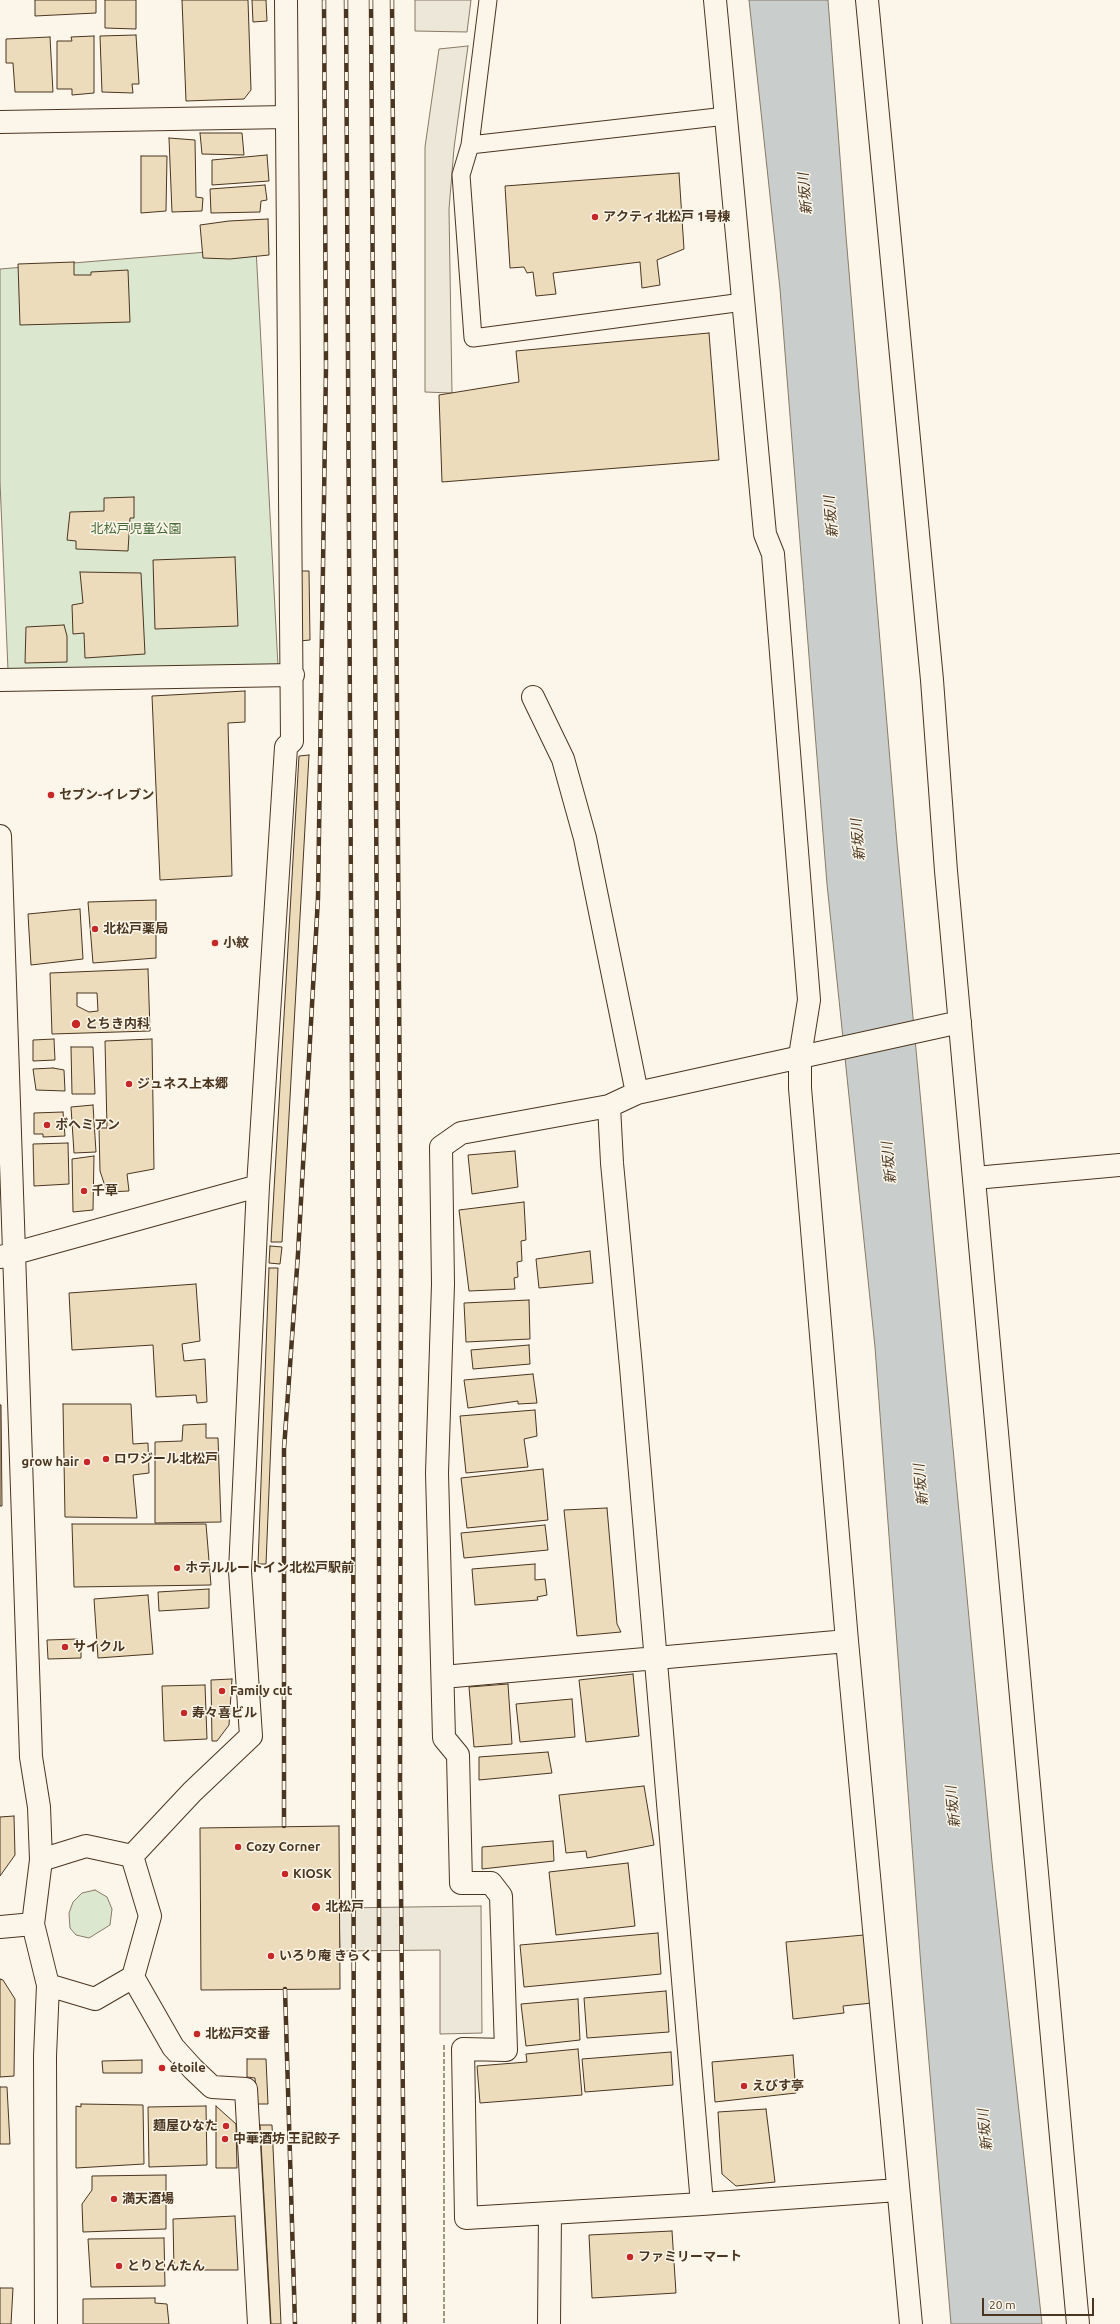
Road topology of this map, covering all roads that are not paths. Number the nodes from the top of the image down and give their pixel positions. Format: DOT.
graph roads {
  1 [pos="286,0"];
  2 [pos="488,0"];
  3 [pos="715,0"];
  4 [pos="867,0"];
  5 [pos="726,116"];
  6 [pos="287,117"];
  7 [pos="0,122"];
  8 [pos="470,145"];
  9 [pos="743,302"];
  10 [pos="293,675"];
  11 [pos="0,680"];
  12 [pos="533,697"];
  13 [pos="0,836"];
  14 [pos="960,1022"];
  15 [pos="800,1056"];
  16 [pos="637,1093"];
  17 [pos="610,1106"];
  18 [pos="1120,1165"];
  19 [pos="975,1178"];
  20 [pos="258,1186"];
  21 [pos="7,1255"];
  22 [pos="847,1641"];
  23 [pos="656,1658"];
  24 [pos="443,1677"];
  25 [pos="132,1856"];
  26 [pos="41,1860"];
  27 [pos="34,1924"];
  28 [pos="0,1927"];
  29 [pos="133,1977"];
  30 [pos="48,1985"];
  31 [pos="898,2190"];
  32 [pos="702,2204"];
  33 [pos="550,2214"];
  34 [pos="46,2324"];
  35 [pos="259,2324"];
  36 [pos="550,2324"];
  37 [pos="911,2324"];
  38 [pos="1078,2324"];
  1 -- 6 [label="street"];
  2 -- 8 [label="lane"];
  3 -- 5 [label="street"];
  4 -- 14 [label="street"];
  5 -- 8 [label="lane"];
  5 -- 9 [label="street"];
  6 -- 7 [label="street"];
  6 -- 10 [label="street"];
  8 -- 9 [label="lane"];
  9 -- 15 [label="street"];
  10 -- 11 [label="street"];
  10 -- 20 [label="street"];
  12 -- 16 [label="street"];
  13 -- 21 [label="street"];
  14 -- 15 [label="street"];
  14 -- 19 [label="street"];
  15 -- 16 [label="street"];
  15 -- 22 [label="street"];
  16 -- 17 [label="street"];
  17 -- 23 [label="street"];
  17 -- 24 [label="street"];
  18 -- 19 [label="street"];
  19 -- 38 [label="street"];
  20 -- 21 [label="street"];
  20 -- 25 [label="street"];
  21 -- 26 [label="street"];
  22 -- 23 [label="street"];
  22 -- 31 [label="street"];
  23 -- 24 [label="street"];
  23 -- 32 [label="street"];
  24 -- 33 [label="street"];
  25 -- 26 [label="street"];
  25 -- 29 [label="street"];
  26 -- 27 [label="street"];
  27 -- 28 [label="street"];
  27 -- 30 [label="street"];
  29 -- 30 [label="street"];
  29 -- 35 [label="street"];
  30 -- 34 [label="street"];
  31 -- 32 [label="street"];
  31 -- 37 [label="street"];
  32 -- 33 [label="street"];
  33 -- 36 [label="street"];
}
